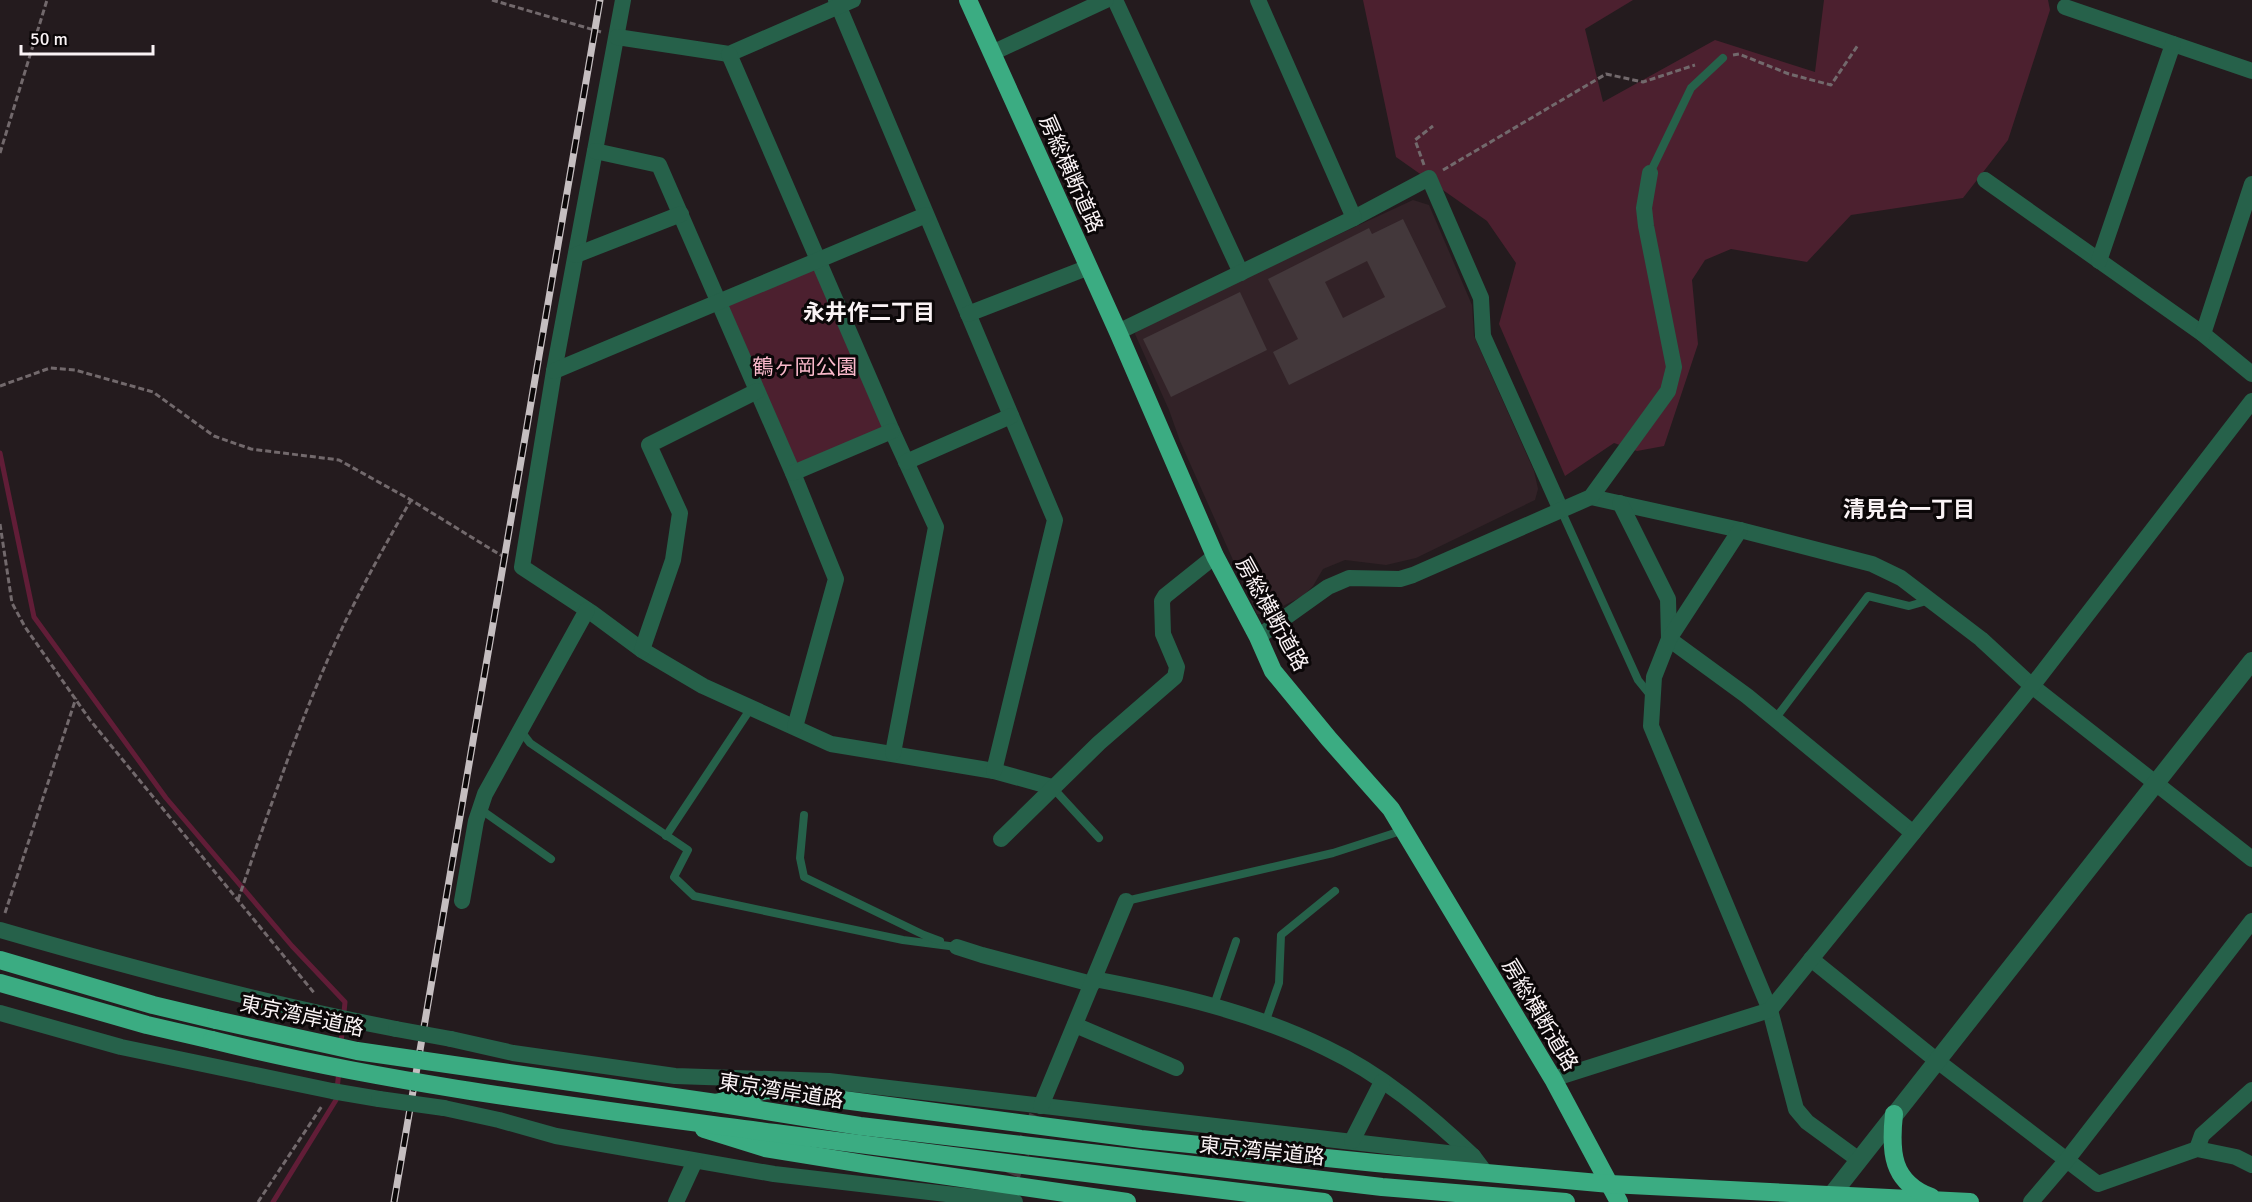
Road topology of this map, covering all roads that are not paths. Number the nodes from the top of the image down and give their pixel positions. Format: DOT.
graph roads {
  1 [pos="623,0"];
  2 [pos="968,0"];
  3 [pos="1106,0"];
  4 [pos="1115,0"];
  5 [pos="1258,0"];
  6 [pos="843,2"];
  7 [pos="1075,7"];
  8 [pos="2065,7"];
  9 [pos="617,37"];
  10 [pos="2173,44"];
  11 [pos="992,52"];
  12 [pos="729,54"];
  13 [pos="1723,58"];
  14 [pos="2252,71"];
  15 [pos="595,151"];
  16 [pos="1650,173"];
  17 [pos="1985,180"];
  18 [pos="2252,184"];
  19 [pos="681,214"];
  20 [pos="926,215"];
  21 [pos="1354,218"];
  22 [pos="576,255"];
  23 [pos="818,261"];
  24 [pos="2099,261"];
  25 [pos="1089,267"];
  26 [pos="1241,273"];
  27 [pos="719,302"];
  28 [pos="968,314"];
  29 [pos="1118,332"];
  30 [pos="2203,334"];
  31 [pos="554,371"];
  32 [pos="2252,374"];
  33 [pos="757,392"];
  34 [pos="2252,401"];
  35 [pos="1011,416"];
  36 [pos="892,431"];
  37 [pos="906,462"];
  38 [pos="793,474"];
  39 [pos="1591,497"];
  40 [pos="1620,503"];
  41 [pos="1561,510"];
  42 [pos="1740,530"];
  43 [pos="1215,556"];
  44 [pos="1930,600"];
  45 [pos="587,610"];
  46 [pos="1258,637"];
  47 [pos="1669,639"];
  48 [pos="642,650"];
  49 [pos="2252,661"];
  50 [pos="2031,686"];
  51 [pos="1654,698"];
  52 [pos="751,708"];
  53 [pos="1775,719"];
  54 [pos="795,727"];
  55 [pos="520,730"];
  56 [pos="893,753"];
  57 [pos="994,771"];
  58 [pos="2156,783"];
  59 [pos="1052,788"];
  60 [pos="480,809"];
  61 [pos="804,815"];
  62 [pos="1404,830"];
  63 [pos="1913,833"];
  64 [pos="666,836"];
  65 [pos="1099,838"];
  66 [pos="1001,839"];
  67 [pos="551,859"];
  68 [pos="2252,860"];
  69 [pos="1335,891"];
  70 [pos="462,901"];
  71 [pos="1126,901"];
  72 [pos="2252,921"];
  73 [pos="2,923"];
  74 [pos="1236,941"];
  75 [pos="957,947"];
  76 [pos="1811,959"];
  77 [pos="0,960"];
  78 [pos="1093,981"];
  79 [pos="0,983"];
  80 [pos="1214,1005"];
  81 [pos="1770,1010"];
  82 [pos="0,1014"];
  83 [pos="1265,1023"];
  84 [pos="1075,1025"];
  85 [pos="1936,1060"];
  86 [pos="1176,1068"];
  87 [pos="1552,1079"];
  88 [pos="1382,1082"];
  89 [pos="2252,1090"];
  90 [pos="716,1103"];
  91 [pos="1041,1106"];
  92 [pos="1894,1114"];
  93 [pos="674,1120"];
  94 [pos="1352,1141"];
  95 [pos="2197,1149"];
  96 [pos="1473,1156"];
  97 [pos="1859,1160"];
  98 [pos="695,1161"];
  99 [pos="2066,1161"];
  100 [pos="2252,1165"];
  101 [pos="1485,1172"];
  102 [pos="1611,1184"];
  103 [pos="1829,1198"];
  104 [pos="1940,1200"];
  105 [pos="1006,1201"];
  106 [pos="676,1202"];
  107 [pos="1127,1202"];
  108 [pos="1324,1202"];
  109 [pos="1566,1202"];
  110 [pos="1619,1202"];
  111 [pos="1970,1202"];
  112 [pos="2031,1202"];
  1 -- 9 [label="street"];
  2 -- 11 [label="highway, 房総横断道路"];
  3 -- 7 [label="street"];
  4 -- 26 [label="street"];
  5 -- 21 [label="street"];
  6 -- 12 [label="street"];
  6 -- 20 [label="street"];
  7 -- 11 [label="street"];
  8 -- 10 [label="street"];
  9 -- 12 [label="street"];
  9 -- 15 [label="street"];
  10 -- 14 [label="street"];
  10 -- 24 [label="street"];
  11 -- 25 [label="highway, 房総横断道路"];
  12 -- 23 [label="street"];
  13 -- 16 [label="lane"];
  15 -- 19 [label="street"];
  15 -- 22 [label="street"];
  16 -- 39 [label="street"];
  17 -- 24 [label="street"];
  18 -- 30 [label="street"];
  19 -- 22 [label="street"];
  19 -- 27 [label="street"];
  20 -- 23 [label="street"];
  20 -- 28 [label="street"];
  21 -- 26 [label="street"];
  21 -- 41 [label="street"];
  22 -- 31 [label="street"];
  23 -- 27 [label="street"];
  23 -- 36 [label="street"];
  24 -- 30 [label="street"];
  25 -- 28 [label="street"];
  25 -- 29 [label="highway, 房総横断道路"];
  26 -- 29 [label="street"];
  27 -- 31 [label="street"];
  27 -- 33 [label="street"];
  28 -- 35 [label="street"];
  29 -- 43 [label="highway, 房総横断道路"];
  30 -- 32 [label="street"];
  31 -- 45 [label="street"];
  33 -- 38 [label="street"];
  33 -- 48 [label="street"];
  34 -- 50 [label="street"];
  35 -- 37 [label="street"];
  35 -- 57 [label="street"];
  36 -- 37 [label="street"];
  36 -- 38 [label="street"];
  37 -- 56 [label="street"];
  38 -- 54 [label="street"];
  39 -- 40 [label="street"];
  39 -- 41 [label="street"];
  40 -- 42 [label="street"];
  40 -- 47 [label="street"];
  41 -- 46 [label="street"];
  41 -- 51 [label="lane"];
  42 -- 44 [label="street"];
  42 -- 47 [label="street"];
  43 -- 46 [label="highway, 房総横断道路"];
  43 -- 59 [label="street"];
  44 -- 50 [label="street"];
  44 -- 53 [label="lane"];
  45 -- 48 [label="street"];
  45 -- 55 [label="street"];
  46 -- 62 [label="highway, 房総横断道路"];
  47 -- 51 [label="street"];
  47 -- 53 [label="street"];
  48 -- 52 [label="street"];
  49 -- 58 [label="street"];
  50 -- 58 [label="street"];
  50 -- 63 [label="street"];
  51 -- 81 [label="street"];
  52 -- 54 [label="street"];
  52 -- 64 [label="lane"];
  53 -- 63 [label="street"];
  54 -- 56 [label="street"];
  55 -- 60 [label="street"];
  55 -- 64 [label="lane"];
  56 -- 57 [label="street"];
  57 -- 59 [label="street"];
  58 -- 68 [label="street"];
  58 -- 85 [label="street"];
  59 -- 65 [label="lane"];
  59 -- 66 [label="street"];
  60 -- 67 [label="lane"];
  60 -- 70 [label="street"];
  61 -- 75 [label="lane"];
  62 -- 71 [label="lane"];
  62 -- 87 [label="highway, 房総横断道路"];
  63 -- 76 [label="street"];
  64 -- 75 [label="lane"];
  69 -- 83 [label="lane"];
  71 -- 78 [label="street"];
  72 -- 99 [label="street"];
  73 -- 91 [label="street, bridge"];
  74 -- 80 [label="lane"];
  75 -- 78 [label="street"];
  76 -- 81 [label="street"];
  76 -- 85 [label="street"];
  77 -- 90 [label="highway, 東京湾岸道路, bridge"];
  78 -- 80 [label="street"];
  78 -- 84 [label="street"];
  79 -- 93 [label="highway, 東京湾岸道路, bridge"];
  80 -- 83 [label="street"];
  81 -- 87 [label="street"];
  81 -- 97 [label="street"];
  82 -- 98 [label="street, bridge"];
  83 -- 88 [label="street"];
  84 -- 86 [label="street"];
  84 -- 91 [label="street"];
  85 -- 92 [label="street"];
  85 -- 99 [label="street"];
  87 -- 102 [label="highway, 房総横断道路"];
  88 -- 94 [label="street"];
  88 -- 96 [label="street"];
  89 -- 95 [label="street"];
  90 -- 101 [label="highway"];
  90 -- 109 [label="highway, 東京湾岸道路, bridge"];
  91 -- 94 [label="street"];
  92 -- 97 [label="street"];
  92 -- 104 [label="highway"];
  93 -- 107 [label="highway"];
  93 -- 108 [label="highway, 東京湾岸道路, bridge"];
  94 -- 96 [label="street"];
  95 -- 99 [label="street"];
  95 -- 100 [label="street"];
  96 -- 101 [label="street"];
  97 -- 103 [label="street"];
  98 -- 105 [label="street"];
  98 -- 106 [label="street"];
  99 -- 112 [label="street"];
  101 -- 102 [label="highway"];
  102 -- 103 [label="highway"];
  102 -- 110 [label="highway, 房総横断道路"];
  103 -- 104 [label="highway"];
  104 -- 111 [label="highway"];
}
